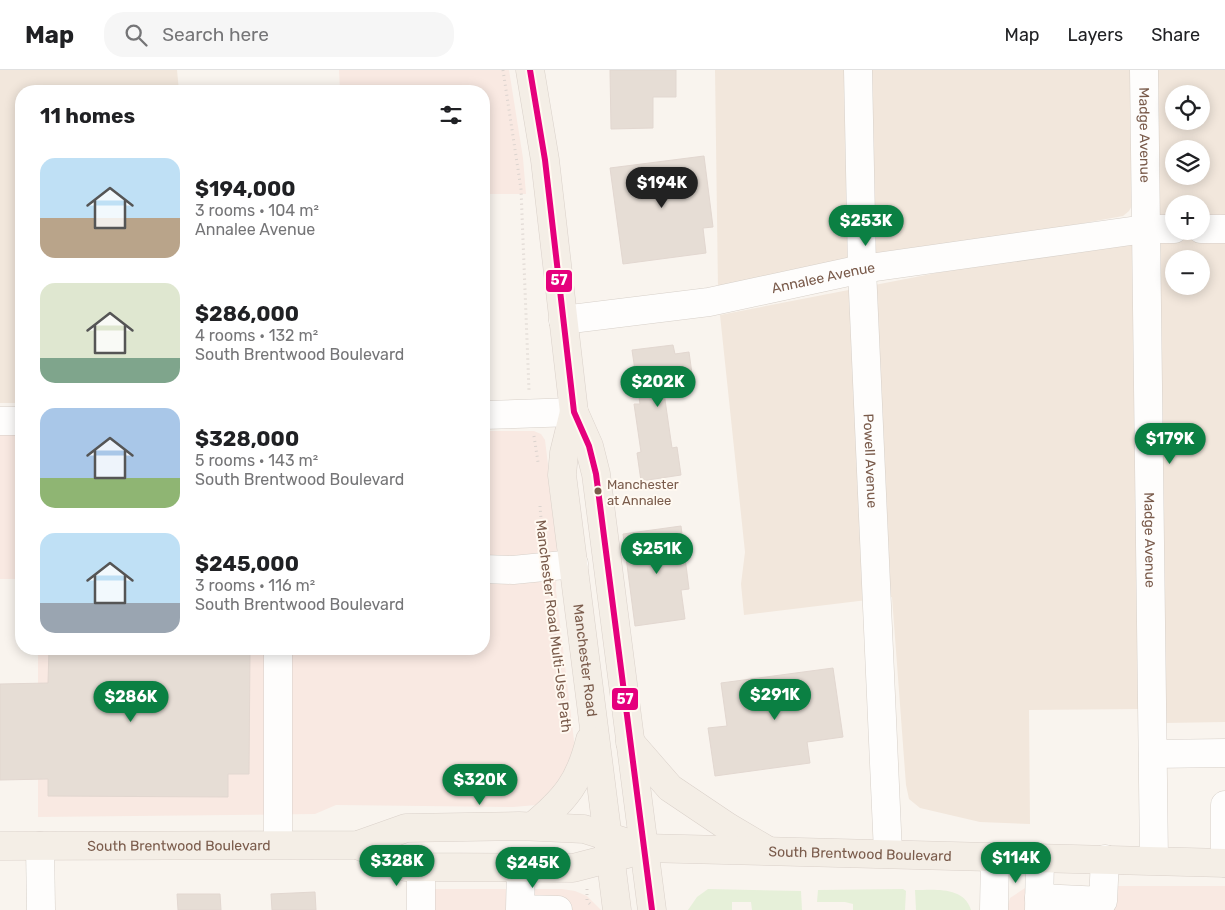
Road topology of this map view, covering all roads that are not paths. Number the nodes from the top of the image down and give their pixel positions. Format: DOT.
graph roads {
  1 [pos="530,70"];
  2 [pos="858,70"];
  3 [pos="1144,70"];
  4 [pos="1145,229"];
  5 [pos="1165,229"];
  6 [pos="1210,229"];
  7 [pos="1225,229"];
  8 [pos="862,269"];
  9 [pos="563,320"];
  10 [pos="574,412"];
  11 [pos="490,414"];
  12 [pos="0,421"];
  13 [pos="15,421"];
  14 [pos="574,564"];
  15 [pos="490,569"];
  16 [pos="278,655"];
  17 [pos="592,728"];
  18 [pos="630,742"];
  19 [pos="1225,753"];
  20 [pos="1153,754"];
  21 [pos="1225,805"];
  22 [pos="533,826"];
  23 [pos="278,844"];
  24 [pos="0,846"];
  25 [pos="40,846"];
  26 [pos="358,846"];
  27 [pos="608,848"];
  28 [pos="644,848"];
  29 [pos="771,852"];
  30 [pos="888,853"];
  31 [pos="995,857"];
  32 [pos="1040,858"];
  33 [pos="1105,859"];
  34 [pos="1154,860"];
  35 [pos="1225,863"];
  36 [pos="421,867"];
  37 [pos="521,868"];
  38 [pos="1039,904"];
  39 [pos="41,910"];
  40 [pos="421,910"];
  41 [pos="520,910"];
  42 [pos="558,910"];
  43 [pos="616,910"];
  44 [pos="652,910"];
  45 [pos="994,910"];
  1 -- 9 [label="main road, Manchester Road"];
  2 -- 8 [label="street, Powell Avenue"];
  3 -- 4 [label="street, Madge Avenue"];
  4 -- 5 [label="street, Annalee Avenue"];
  4 -- 8 [label="street, Annalee Avenue"];
  4 -- 20 [label="street, Madge Avenue"];
  6 -- 7 [label="street"];
  8 -- 9 [label="street, Annalee Avenue"];
  8 -- 30 [label="street, Powell Avenue"];
  9 -- 10 [label="main road, Manchester Road"];
  10 -- 11 [label="street"];
  10 -- 14 [label="main road, Manchester Road"];
  10 -- 18 [label="main road, Manchester Road"];
  12 -- 13 [label="street"];
  14 -- 15 [label="street"];
  14 -- 17 [label="main road, Manchester Road"];
  16 -- 23 [label="street"];
  17 -- 22 [label="main road"];
  17 -- 27 [label="main road, Manchester Road"];
  18 -- 28 [label="main road, Manchester Road"];
  18 -- 29 [label="main road"];
  19 -- 20 [label="street"];
  20 -- 34 [label="street, Madge Avenue"];
  21 -- 35 [label="street"];
  22 -- 26 [label="main road, South Brentwood Boulevard"];
  22 -- 27 [label="main road, South Brentwood Boulevard"];
  23 -- 25 [label="main road, South Brentwood Boulevard"];
  23 -- 26 [label="main road, South Brentwood Boulevard"];
  24 -- 25 [label="main road, South Brentwood Boulevard"];
  25 -- 39 [label="street"];
  26 -- 36 [label="main road, South Brentwood Boulevard"];
  27 -- 28 [label="main road, South Brentwood Boulevard"];
  27 -- 37 [label="main road, South Brentwood Boulevard"];
  27 -- 43 [label="main road, Manchester Road"];
  28 -- 29 [label="main road, South Brentwood Boulevard"];
  28 -- 44 [label="main road, Manchester Road"];
  29 -- 30 [label="main road, South Brentwood Boulevard"];
  30 -- 31 [label="main road, South Brentwood Boulevard"];
  31 -- 32 [label="main road, South Brentwood Boulevard"];
  31 -- 45 [label="street"];
  32 -- 33 [label="main road, South Brentwood Boulevard"];
  32 -- 38 [label="street"];
  33 -- 34 [label="main road, South Brentwood Boulevard"];
  33 -- 38 [label="street"];
  34 -- 35 [label="main road, South Brentwood Boulevard"];
  36 -- 37 [label="main road, South Brentwood Boulevard"];
  36 -- 40 [label="street"];
  37 -- 41 [label="street"];
  41 -- 42 [label="street"];
}
